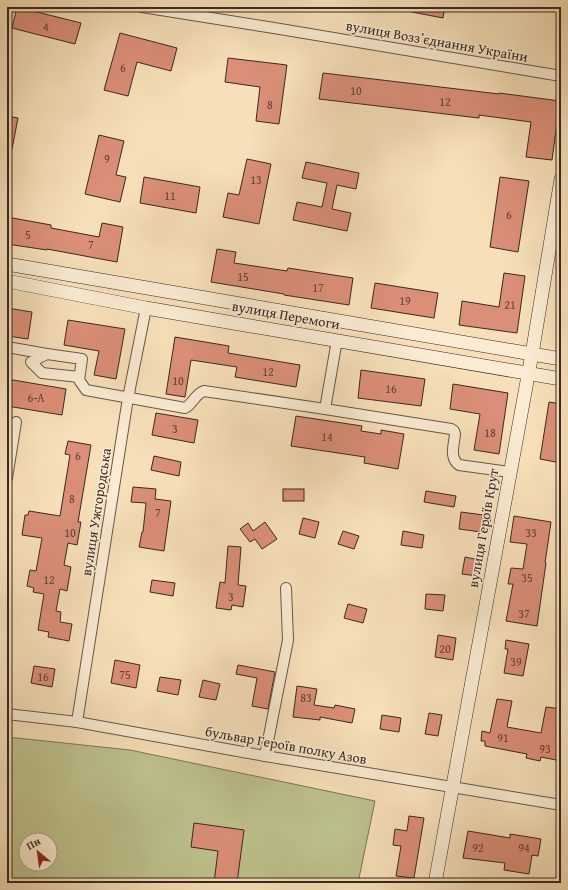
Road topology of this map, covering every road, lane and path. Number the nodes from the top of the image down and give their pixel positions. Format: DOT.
graph roads {
  1 [pos="142,7"];
  2 [pos="561,76"];
  3 [pos="561,179"];
  4 [pos="7,264"];
  5 [pos="7,281"];
  6 [pos="146,308"];
  7 [pos="337,340"];
  8 [pos="7,347"];
  9 [pos="47,354"];
  10 [pos="532,354"];
  11 [pos="561,359"];
  12 [pos="528,373"];
  13 [pos="79,377"];
  14 [pos="561,379"];
  15 [pos="128,398"];
  16 [pos="325,409"];
  17 [pos="16,422"];
  18 [pos="510,472"];
  19 [pos="7,478"];
  20 [pos="286,588"];
  21 [pos="7,714"];
  22 [pos="77,722"];
  23 [pos="265,756"];
  24 [pos="452,787"];
  25 [pos="561,805"];
  26 [pos="435,883"];
  1 -- 2 [label="street, вулиця Воззʼєднання України"];
  3 -- 10 [label="main road, вулиця Героїв Крут"];
  4 -- 10 [label="main road, вулиця Перемоги"];
  5 -- 6 [label="main road, вулиця Перемоги"];
  6 -- 7 [label="main road, вулиця Перемоги"];
  6 -- 15 [label="street, вулиця Ужгородська"];
  7 -- 12 [label="main road, вулиця Перемоги"];
  7 -- 16 [label="street"];
  8 -- 9 [label="street"];
  9 -- 13 [label="street"];
  9 -- 13 [label="street"];
  10 -- 11 [label="main road, вулиця Перемоги"];
  10 -- 12 [label="main road, вулиця Героїв Крут"];
  12 -- 14 [label="main road, вулиця Перемоги"];
  12 -- 18 [label="main road, вулиця Героїв Крут"];
  13 -- 15 [label="street"];
  15 -- 16 [label="street"];
  15 -- 22 [label="street, вулиця Ужгородська"];
  16 -- 18 [label="street"];
  17 -- 19 [label="street"];
  18 -- 24 [label="main road, вулиця Героїв Крут"];
  20 -- 23 [label="street"];
  21 -- 22 [label="street, бульвар Героїв полку Азов"];
  22 -- 23 [label="street, бульвар Героїв полку Азов"];
  23 -- 24 [label="street, бульвар Героїв полку Азов"];
  24 -- 25 [label="street, бульвар Героїв полку Азов"];
  24 -- 26 [label="main road, вулиця Героїв Крут"];
}
